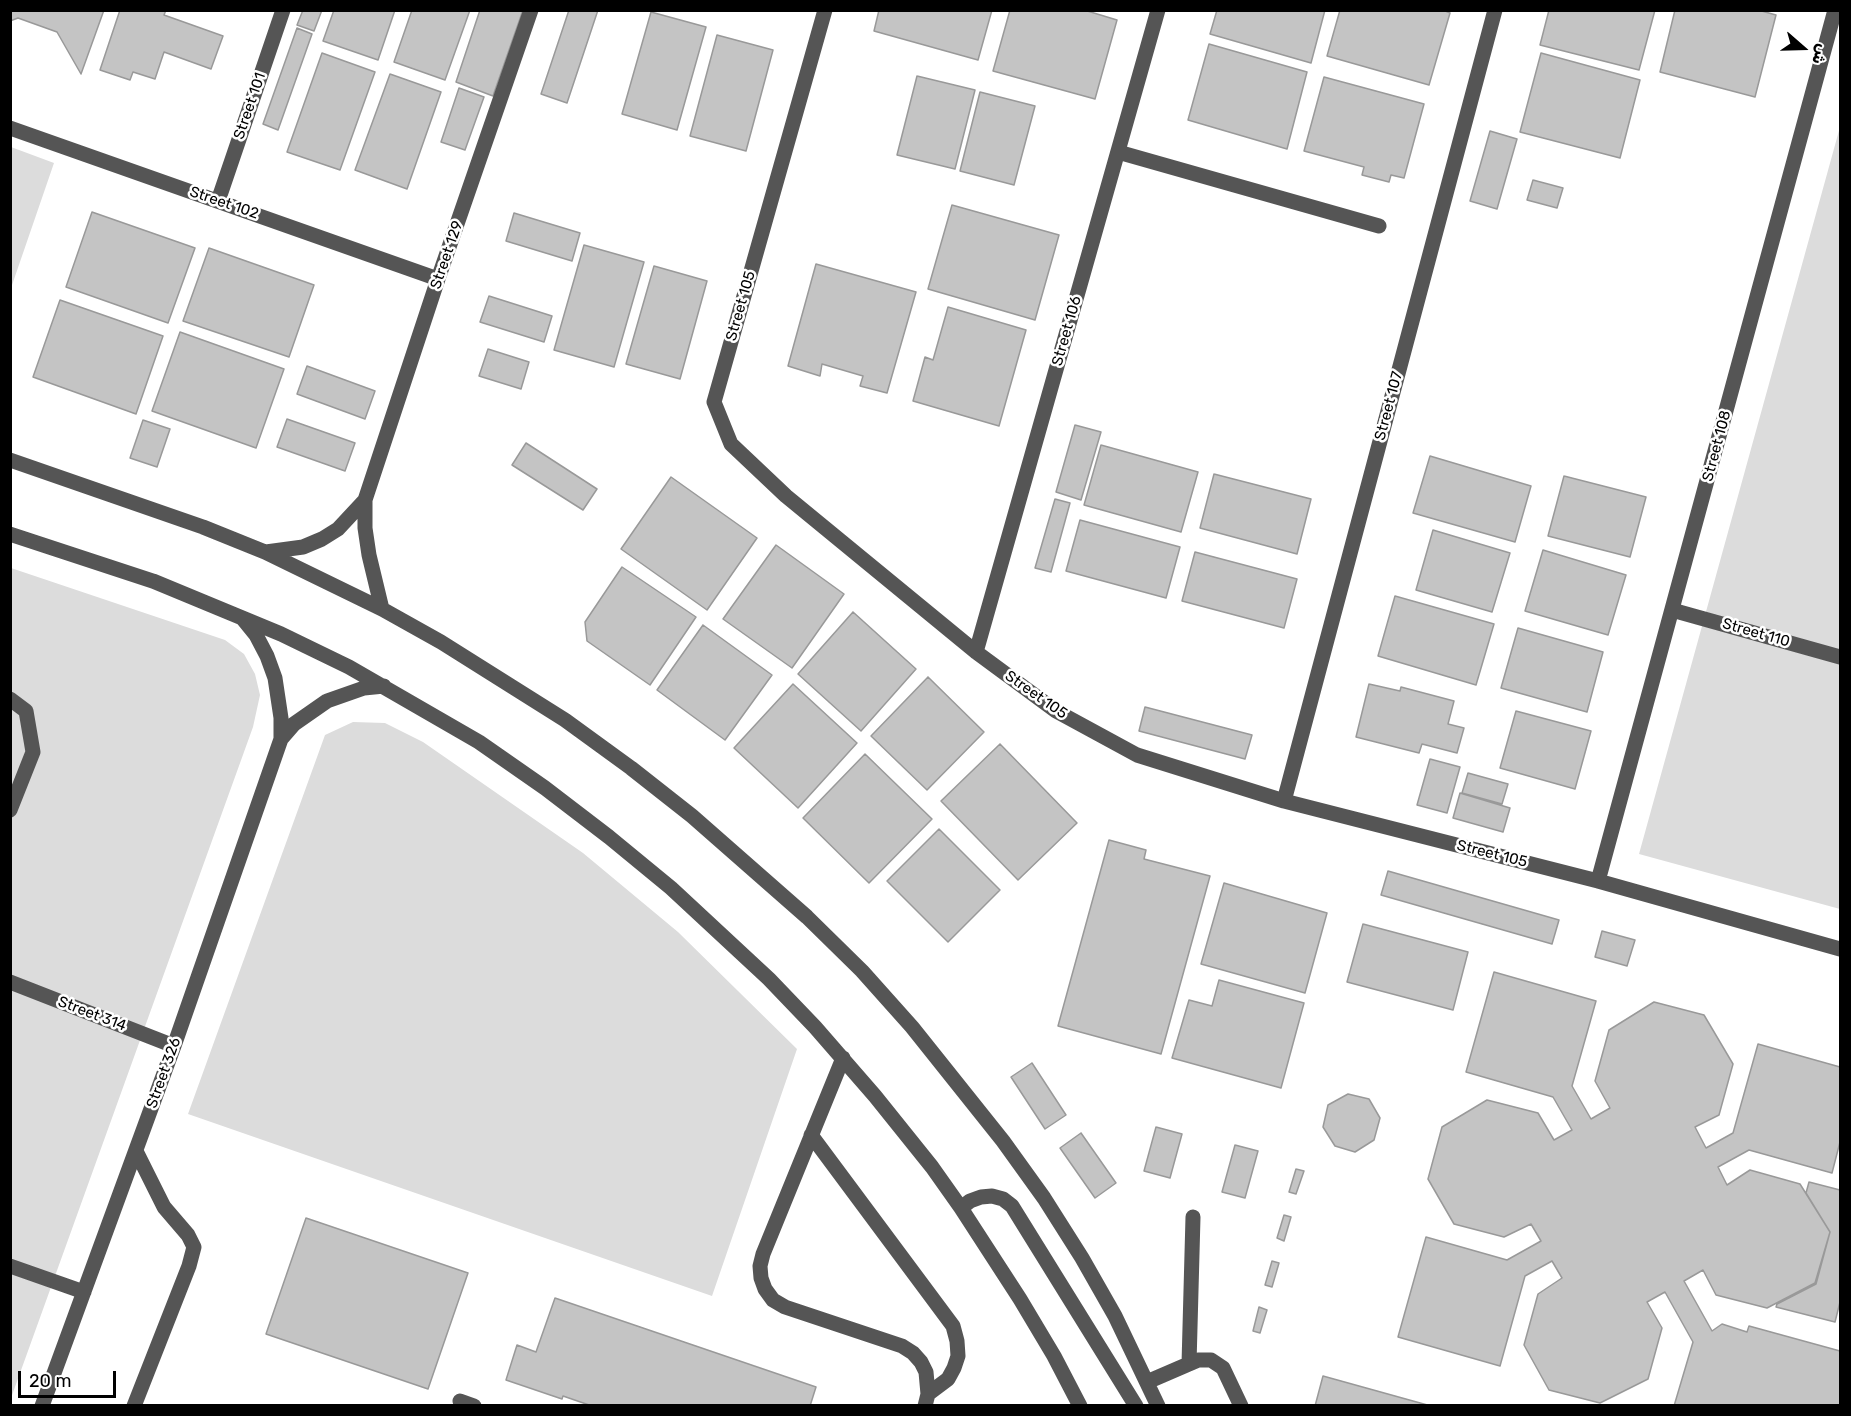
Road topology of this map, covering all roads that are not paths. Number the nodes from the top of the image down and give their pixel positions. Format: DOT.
graph roads {
  1 [pos="283,10"];
  2 [pos="531,10"];
  3 [pos="825,10"];
  4 [pos="1158,10"];
  5 [pos="1495,10"];
  6 [pos="1835,10"];
  7 [pos="10,128"];
  8 [pos="1118,152"];
  9 [pos="218,201"];
  10 [pos="1379,226"];
  11 [pos="438,279"];
  12 [pos="10,460"];
  13 [pos="365,500"];
  14 [pos="10,534"];
  15 [pos="265,552"];
  16 [pos="382,609"];
  17 [pos="1672,610"];
  18 [pos="242,617"];
  19 [pos="976,652"];
  20 [pos="1840,657"];
  21 [pos="384,686"];
  22 [pos="10,699"];
  23 [pos="281,739"];
  24 [pos="1284,801"];
  25 [pos="10,810"];
  26 [pos="1598,880"];
  27 [pos="1840,948"];
  28 [pos="10,982"];
  29 [pos="174,1046"];
  30 [pos="843,1058"];
  31 [pos="811,1135"];
  32 [pos="136,1151"];
  33 [pos="961,1208"];
  34 [pos="1193,1216"];
  35 [pos="10,1266"];
  36 [pos="84,1292"];
  37 [pos="1189,1364"];
  38 [pos="1147,1382"];
  39 [pos="927,1400"];
  40 [pos="42,1406"];
  41 [pos="134,1406"];
  42 [pos="1080,1406"];
  43 [pos="1137,1406"];
  44 [pos="1158,1406"];
  45 [pos="1241,1406"];
  1 -- 9 [label="street, Street 101"];
  2 -- 11 [label="street, Street 129"];
  3 -- 19 [label="street, Street 105"];
  4 -- 8 [label="street, Street 106"];
  5 -- 24 [label="street, Street 107"];
  6 -- 17 [label="street, Street 108"];
  7 -- 9 [label="street, Street 102"];
  8 -- 10 [label="street"];
  8 -- 19 [label="street, Street 106"];
  9 -- 11 [label="street, Street 102"];
  11 -- 13 [label="street, Street 129"];
  12 -- 15 [label="street"];
  13 -- 15 [label="street, Street 129"];
  13 -- 16 [label="street, Street 129"];
  14 -- 18 [label="street"];
  15 -- 16 [label="street"];
  16 -- 38 [label="street"];
  17 -- 20 [label="street, Street 110"];
  17 -- 26 [label="street, Street 108"];
  18 -- 21 [label="street"];
  18 -- 23 [label="street, Street 326"];
  19 -- 24 [label="street, Street 105"];
  21 -- 23 [label="street, Street 326"];
  21 -- 30 [label="street"];
  22 -- 25 [label="street"];
  23 -- 29 [label="street, Street 326"];
  24 -- 26 [label="street, Street 105"];
  26 -- 27 [label="street, Street 105"];
  28 -- 29 [label="street, Street 314"];
  29 -- 32 [label="street, Street 326"];
  30 -- 31 [label="street"];
  30 -- 33 [label="street"];
  31 -- 39 [label="street"];
  31 -- 39 [label="street"];
  32 -- 36 [label="street, Street 326"];
  32 -- 41 [label="street"];
  33 -- 42 [label="street"];
  33 -- 43 [label="street"];
  34 -- 37 [label="street"];
  35 -- 36 [label="street"];
  36 -- 40 [label="street, Street 326"];
  37 -- 38 [label="street"];
  37 -- 45 [label="street"];
  38 -- 44 [label="street"];
}
